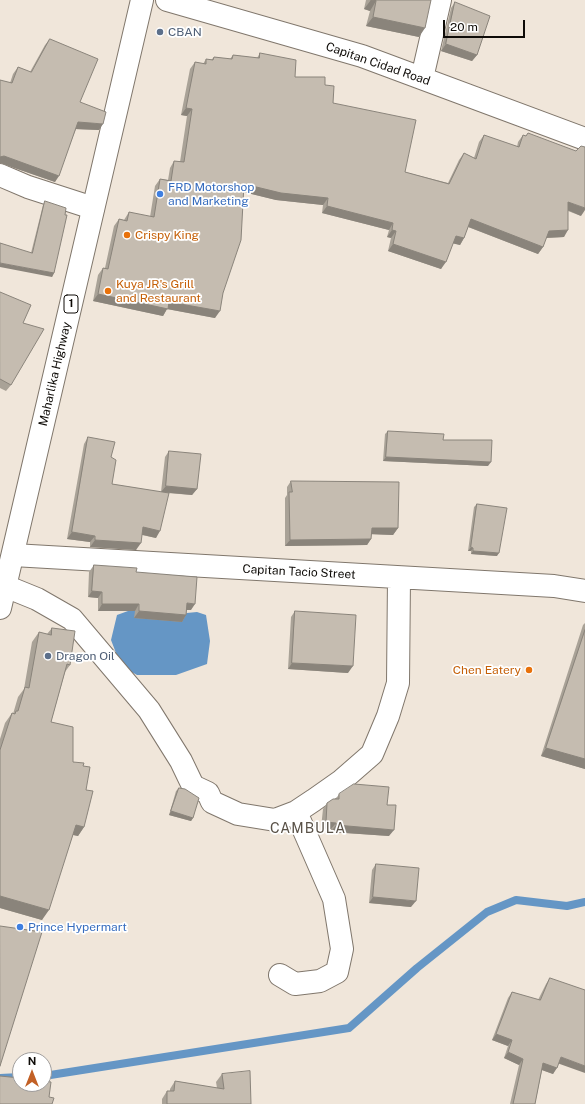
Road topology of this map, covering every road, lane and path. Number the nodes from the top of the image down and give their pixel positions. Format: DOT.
graph roads {
  1 [pos="142,0"];
  2 [pos="167,0"];
  3 [pos="440,0"];
  4 [pos="422,78"];
  5 [pos="585,139"];
  6 [pos="0,175"];
  7 [pos="93,208"];
  8 [pos="6,572"];
  9 [pos="399,578"];
  10 [pos="585,591"];
  11 [pos="0,608"];
  12 [pos="296,812"];
  13 [pos="280,975"];
  1 -- 7 [label="main road, Maharlika Highway / 1"];
  2 -- 4 [label="main road, Capitan Cidad Road"];
  3 -- 4 [label="main road"];
  4 -- 5 [label="main road, Capitan Cidad Road"];
  6 -- 7 [label="main road"];
  7 -- 8 [label="main road, Maharlika Highway / 1"];
  8 -- 9 [label="main road, Capitan Tacio Street"];
  8 -- 11 [label="main road, Maharlika Highway / 1"];
  8 -- 12 [label="main road"];
  9 -- 10 [label="main road, Capitan Tacio Street"];
  9 -- 12 [label="main road"];
  12 -- 13 [label="main road"];
}
